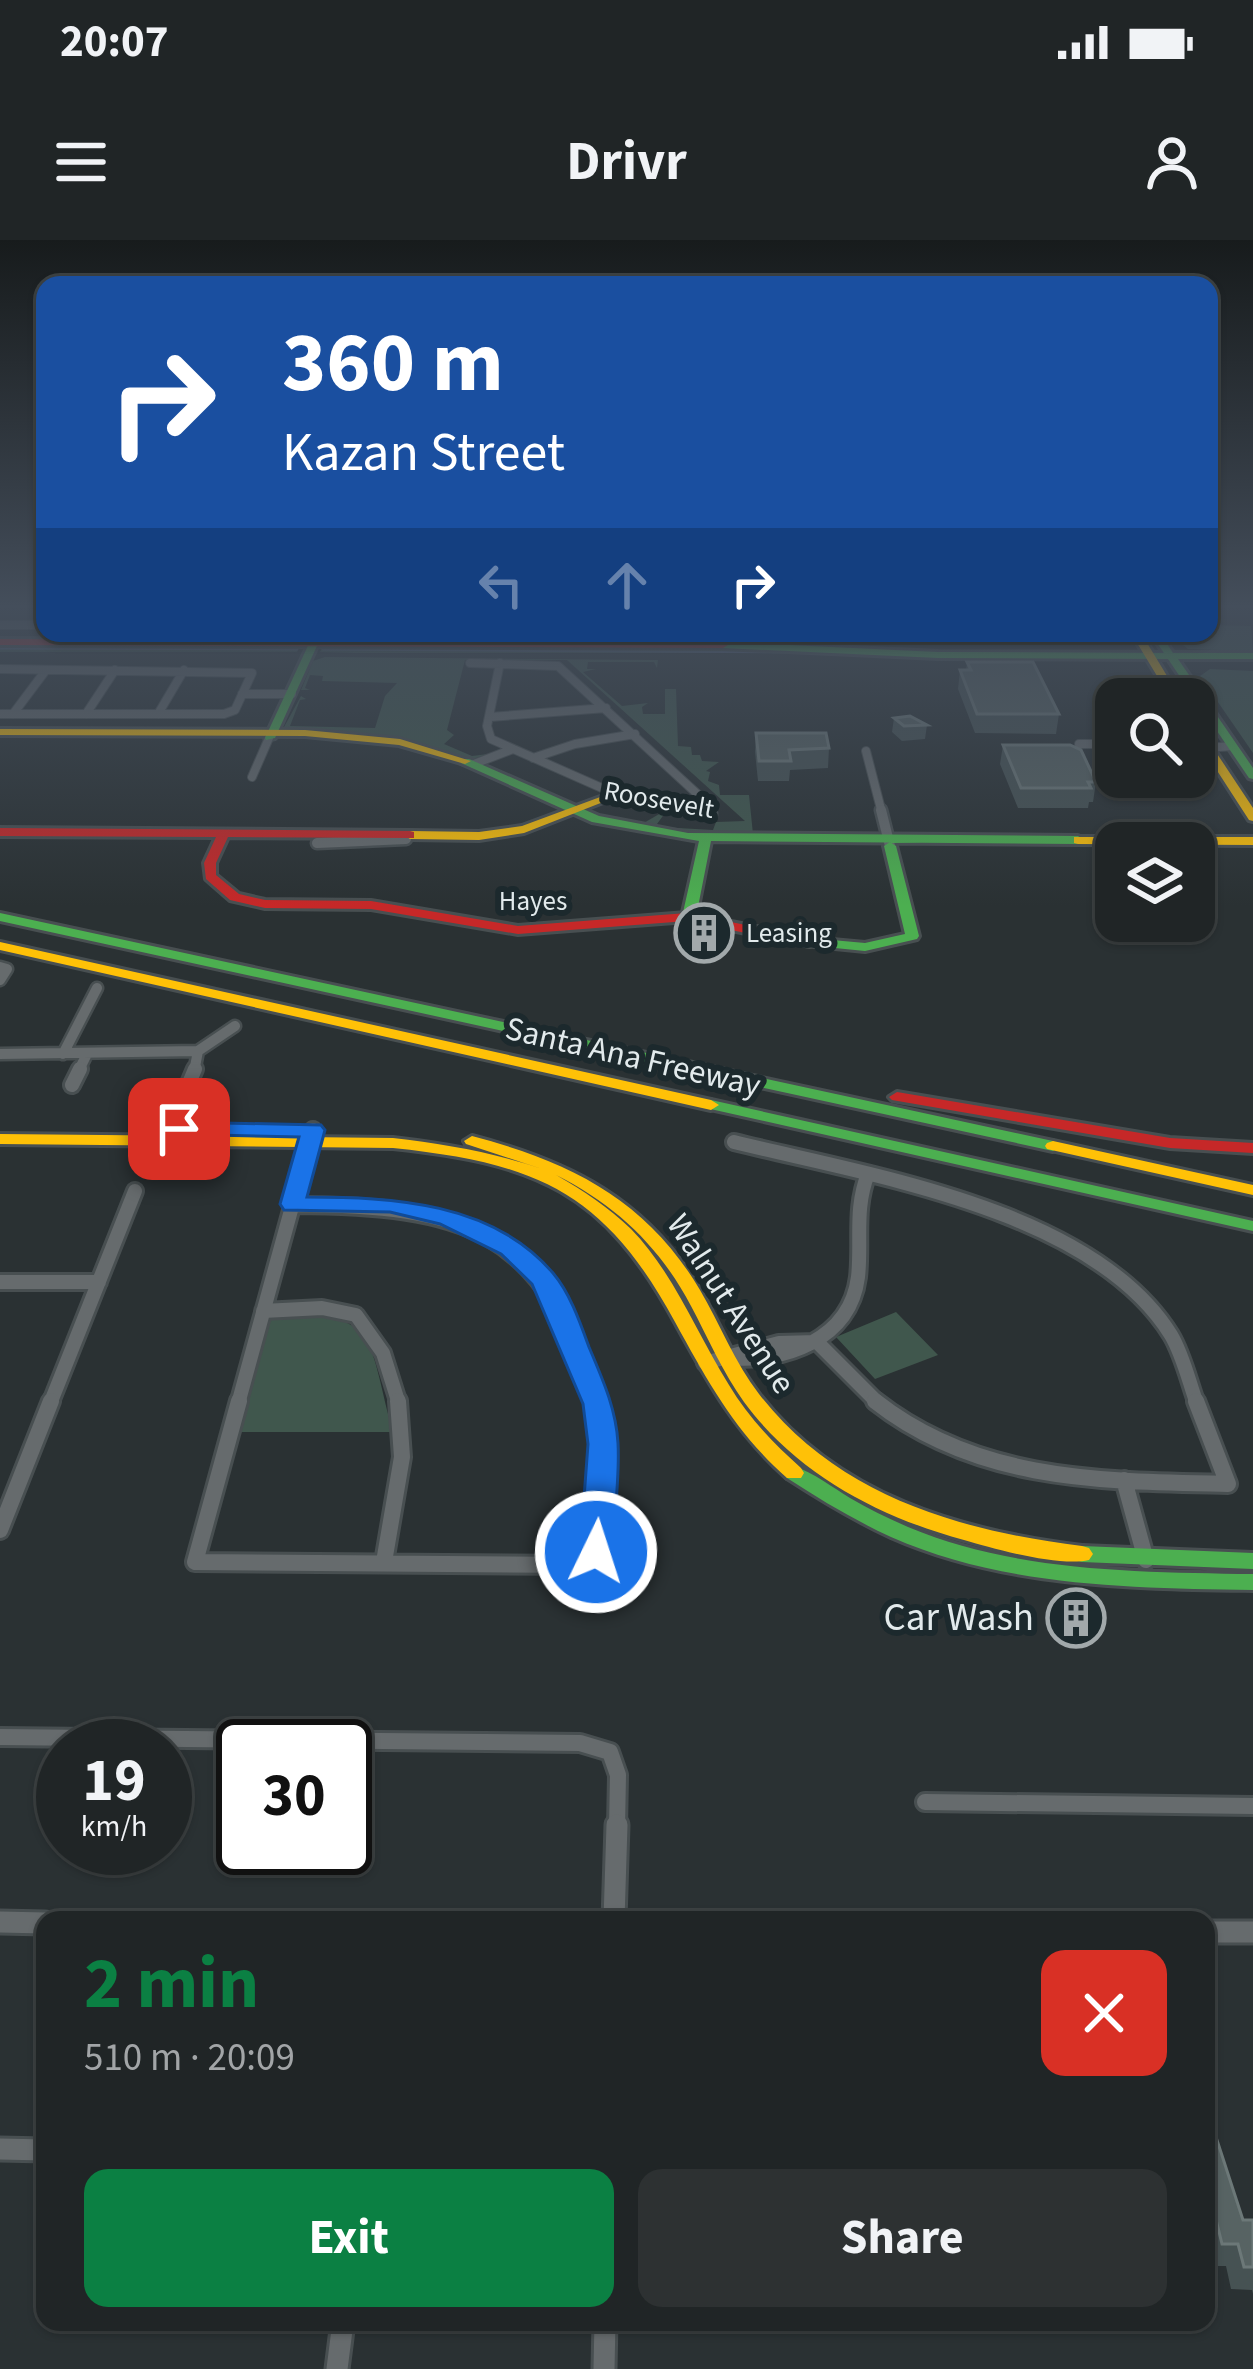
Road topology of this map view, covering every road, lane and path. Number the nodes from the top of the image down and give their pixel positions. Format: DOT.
graph roads {
  1 [pos="18,707"];
  2 [pos="90,707"];
  3 [pos="162,707"];
  4 [pos="236,707"];
  5 [pos="285,707"];
  6 [pos="492,707"];
  7 [pos="1201,707"];
  8 [pos="606,708"];
  9 [pos="0,713"];
  10 [pos="13,714"];
  11 [pos="86,714"];
  12 [pos="158,714"];
  13 [pos="490,717"];
  14 [pos="635,734"];
  15 [pos="0,735"];
  16 [pos="272,735"];
  17 [pos="1215,744"];
  18 [pos="1080,746"];
  19 [pos="1095,746"];
  20 [pos="1232,746"];
  21 [pos="513,749"];
  22 [pos="866,751"];
  23 [pos="533,758"];
  24 [pos="474,764"];
  25 [pos="1215,765"];
  26 [pos="1253,776"];
  27 [pos="252,777"];
  28 [pos="615,795"];
  29 [pos="572,814"];
  30 [pos="1253,817"];
  31 [pos="0,836"];
  32 [pos="222,838"];
  33 [pos="406,840"];
  34 [pos="705,842"];
  35 [pos="889,843"];
  36 [pos="1068,844"];
  37 [pos="1253,845"];
  38 [pos="1095,846"];
  39 [pos="1215,848"];
  40 [pos="0,916"];
  41 [pos="689,917"];
  42 [pos="0,946"];
  43 [pos="3,968"];
  44 [pos="0,980"];
  45 [pos="97,988"];
  46 [pos="235,1026"];
  47 [pos="198,1051"];
  48 [pos="0,1054"];
  49 [pos="63,1054"];
  50 [pos="87,1054"];
  51 [pos="739,1079"];
  52 [pos="72,1085"];
  53 [pos="181,1102"];
  54 [pos="0,1128"];
  55 [pos="311,1136"];
  56 [pos="0,1139"];
  57 [pos="734,1142"];
  58 [pos="1253,1148"];
  59 [pos="868,1174"];
  60 [pos="1253,1190"];
  61 [pos="135,1191"];
  62 [pos="293,1204"];
  63 [pos="646,1225"];
  64 [pos="1253,1226"];
  65 [pos="626,1230"];
  66 [pos="0,1282"];
  67 [pos="99,1282"];
  68 [pos="263,1311"];
  69 [pos="817,1342"];
  70 [pos="728,1358"];
  71 [pos="705,1363"];
  72 [pos="1124,1480"];
  73 [pos="0,1530"];
  74 [pos="1146,1560"];
  75 [pos="1253,1561"];
  76 [pos="383,1562"];
  77 [pos="1253,1582"];
  78 [pos="0,1737"];
  79 [pos="925,1802"];
  80 [pos="1253,1806"];
  81 [pos="614,1911"];
  82 [pos="0,1922"];
  83 [pos="36,1923"];
  84 [pos="1215,1932"];
  85 [pos="1253,1932"];
  86 [pos="0,2150"];
  87 [pos="36,2150"];
  88 [pos="342,2331"];
  89 [pos="605,2331"];
  90 [pos="337,2369"];
  91 [pos="604,2369"];
  1 -- 10 [label="street"];
  2 -- 11 [label="street"];
  3 -- 12 [label="street"];
  4 -- 12 [label="street"];
  5 -- 16 [label="main road"];
  6 -- 13 [label="street"];
  7 -- 20 [label="main road"];
  8 -- 13 [label="street"];
  8 -- 14 [label="street"];
  9 -- 10 [label="street"];
  10 -- 11 [label="street"];
  11 -- 12 [label="street"];
  13 -- 21 [label="street"];
  14 -- 23 [label="street"];
  14 -- 28 [label="street"];
  15 -- 16 [label="main road, Roosevelt"];
  16 -- 24 [label="main road, Roosevelt"];
  16 -- 27 [label="street"];
  16 -- 29 [label="main road, Roosevelt"];
  17 -- 20 [label="street"];
  18 -- 19 [label="street"];
  20 -- 26 [label="main road"];
  21 -- 23 [label="street"];
  21 -- 24 [label="street"];
  22 -- 35 [label="street"];
  23 -- 28 [label="street"];
  24 -- 29 [label="main road, Roosevelt"];
  25 -- 30 [label="main road"];
  28 -- 29 [label="main road"];
  29 -- 33 [label="main road"];
  29 -- 34 [label="main road, Roosevelt"];
  31 -- 32 [label="main road"];
  32 -- 33 [label="main road"];
  32 -- 33 [label="main road"];
  32 -- 41 [label="main road, Hayes"];
  34 -- 35 [label="main road, Roosevelt"];
  34 -- 41 [label="main road"];
  35 -- 36 [label="main road, Roosevelt"];
  35 -- 41 [label="main road, Hayes"];
  36 -- 37 [label="main road, Roosevelt"];
  36 -- 38 [label="main road, Roosevelt"];
  37 -- 39 [label="main road, Roosevelt"];
  40 -- 51 [label="main road, Santa Ana Freeway"];
  42 -- 64 [label="main road, Santa Ana Freeway"];
  43 -- 44 [label="street"];
  45 -- 49 [label="street"];
  46 -- 47 [label="street"];
  47 -- 50 [label="street"];
  47 -- 53 [label="street"];
  48 -- 49 [label="street"];
  49 -- 50 [label="street"];
  50 -- 52 [label="street"];
  51 -- 58 [label="main road"];
  51 -- 60 [label="main road, Santa Ana Freeway"];
  54 -- 55 [label="main road, Walnut Avenue"];
  55 -- 56 [label="main road, Walnut Avenue"];
  55 -- 62 [label="street"];
  55 -- 63 [label="main road, Walnut Avenue"];
  55 -- 65 [label="main road, Walnut Avenue"];
  57 -- 59 [label="street"];
  59 -- 69 [label="street"];
  59 -- 72 [label="street"];
  61 -- 67 [label="street"];
  62 -- 68 [label="street"];
  62 -- 76 [label="street"];
  63 -- 65 [label="main road"];
  63 -- 70 [label="main road, Walnut Avenue"];
  65 -- 71 [label="main road, Walnut Avenue"];
  66 -- 67 [label="street"];
  67 -- 73 [label="street"];
  68 -- 76 [label="street"];
  68 -- 76 [label="street"];
  69 -- 70 [label="street"];
  69 -- 72 [label="street"];
  70 -- 71 [label="street"];
  70 -- 74 [label="main road, Walnut Avenue"];
  71 -- 77 [label="main road, Walnut Avenue"];
  72 -- 74 [label="street"];
  74 -- 75 [label="main road, Walnut Avenue"];
  78 -- 81 [label="street"];
  79 -- 80 [label="street"];
  82 -- 83 [label="street"];
  84 -- 85 [label="street"];
  86 -- 87 [label="street"];
  88 -- 90 [label="street"];
  89 -- 91 [label="street"];
}
